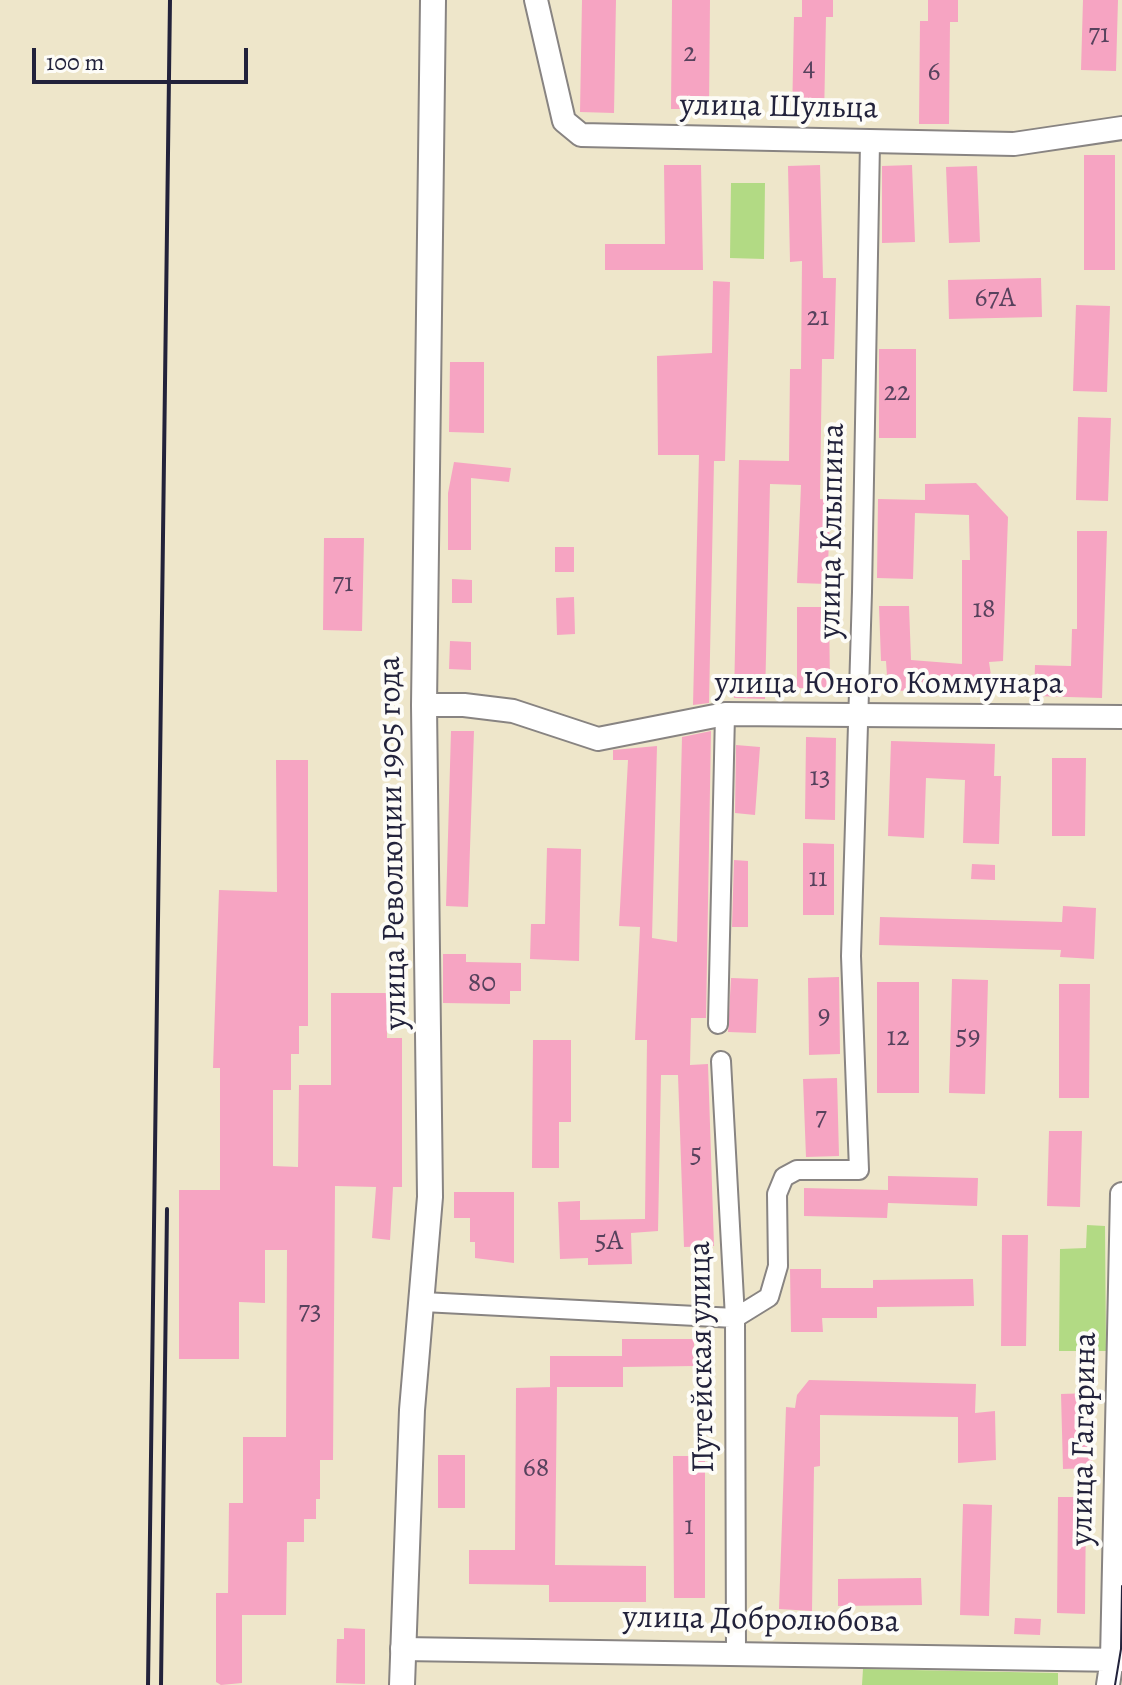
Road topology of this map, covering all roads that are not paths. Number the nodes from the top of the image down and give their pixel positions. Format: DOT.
graph roads {
  1 [pos="433,0"];
  2 [pos="536,0"];
  3 [pos="1122,128"];
  4 [pos="870,142"];
  5 [pos="424,705"];
  6 [pos="725,714"];
  7 [pos="857,717"];
  8 [pos="1122,717"];
  9 [pos="718,1024"];
  10 [pos="721,1061"];
  11 [pos="1122,1194"];
  12 [pos="423,1302"];
  13 [pos="735,1318"];
  14 [pos="402,1649"];
  15 [pos="736,1652"];
  16 [pos="1118,1660"];
  17 [pos="402,1685"];
  18 [pos="1108,1685"];
  1 -- 5 [label="main road, улица Революции 1905 года"];
  2 -- 4 [label="street, улица Шульца"];
  3 -- 4 [label="street, улица Шульца"];
  4 -- 7 [label="street, улица Клыпина"];
  5 -- 6 [label="street, улица Юного Коммунара"];
  5 -- 12 [label="main road, улица Революции 1905 года"];
  6 -- 7 [label="street, улица Юного Коммунара"];
  6 -- 9 [label="street"];
  7 -- 8 [label="street, улица Юного Коммунара"];
  7 -- 13 [label="street, улица Клыпина"];
  10 -- 13 [label="street, Путейская улица"];
  11 -- 16 [label="street, улица Гагарина"];
  12 -- 13 [label="street"];
  12 -- 14 [label="main road, улица Революции 1905 года"];
  13 -- 15 [label="street, Путейская улица"];
  14 -- 15 [label="street, улица Добролюбова"];
  14 -- 17 [label="main road, улица Революции 1905 года"];
  15 -- 16 [label="street, улица Добролюбова"];
  16 -- 18 [label="street, улица Гагарина"];
}
